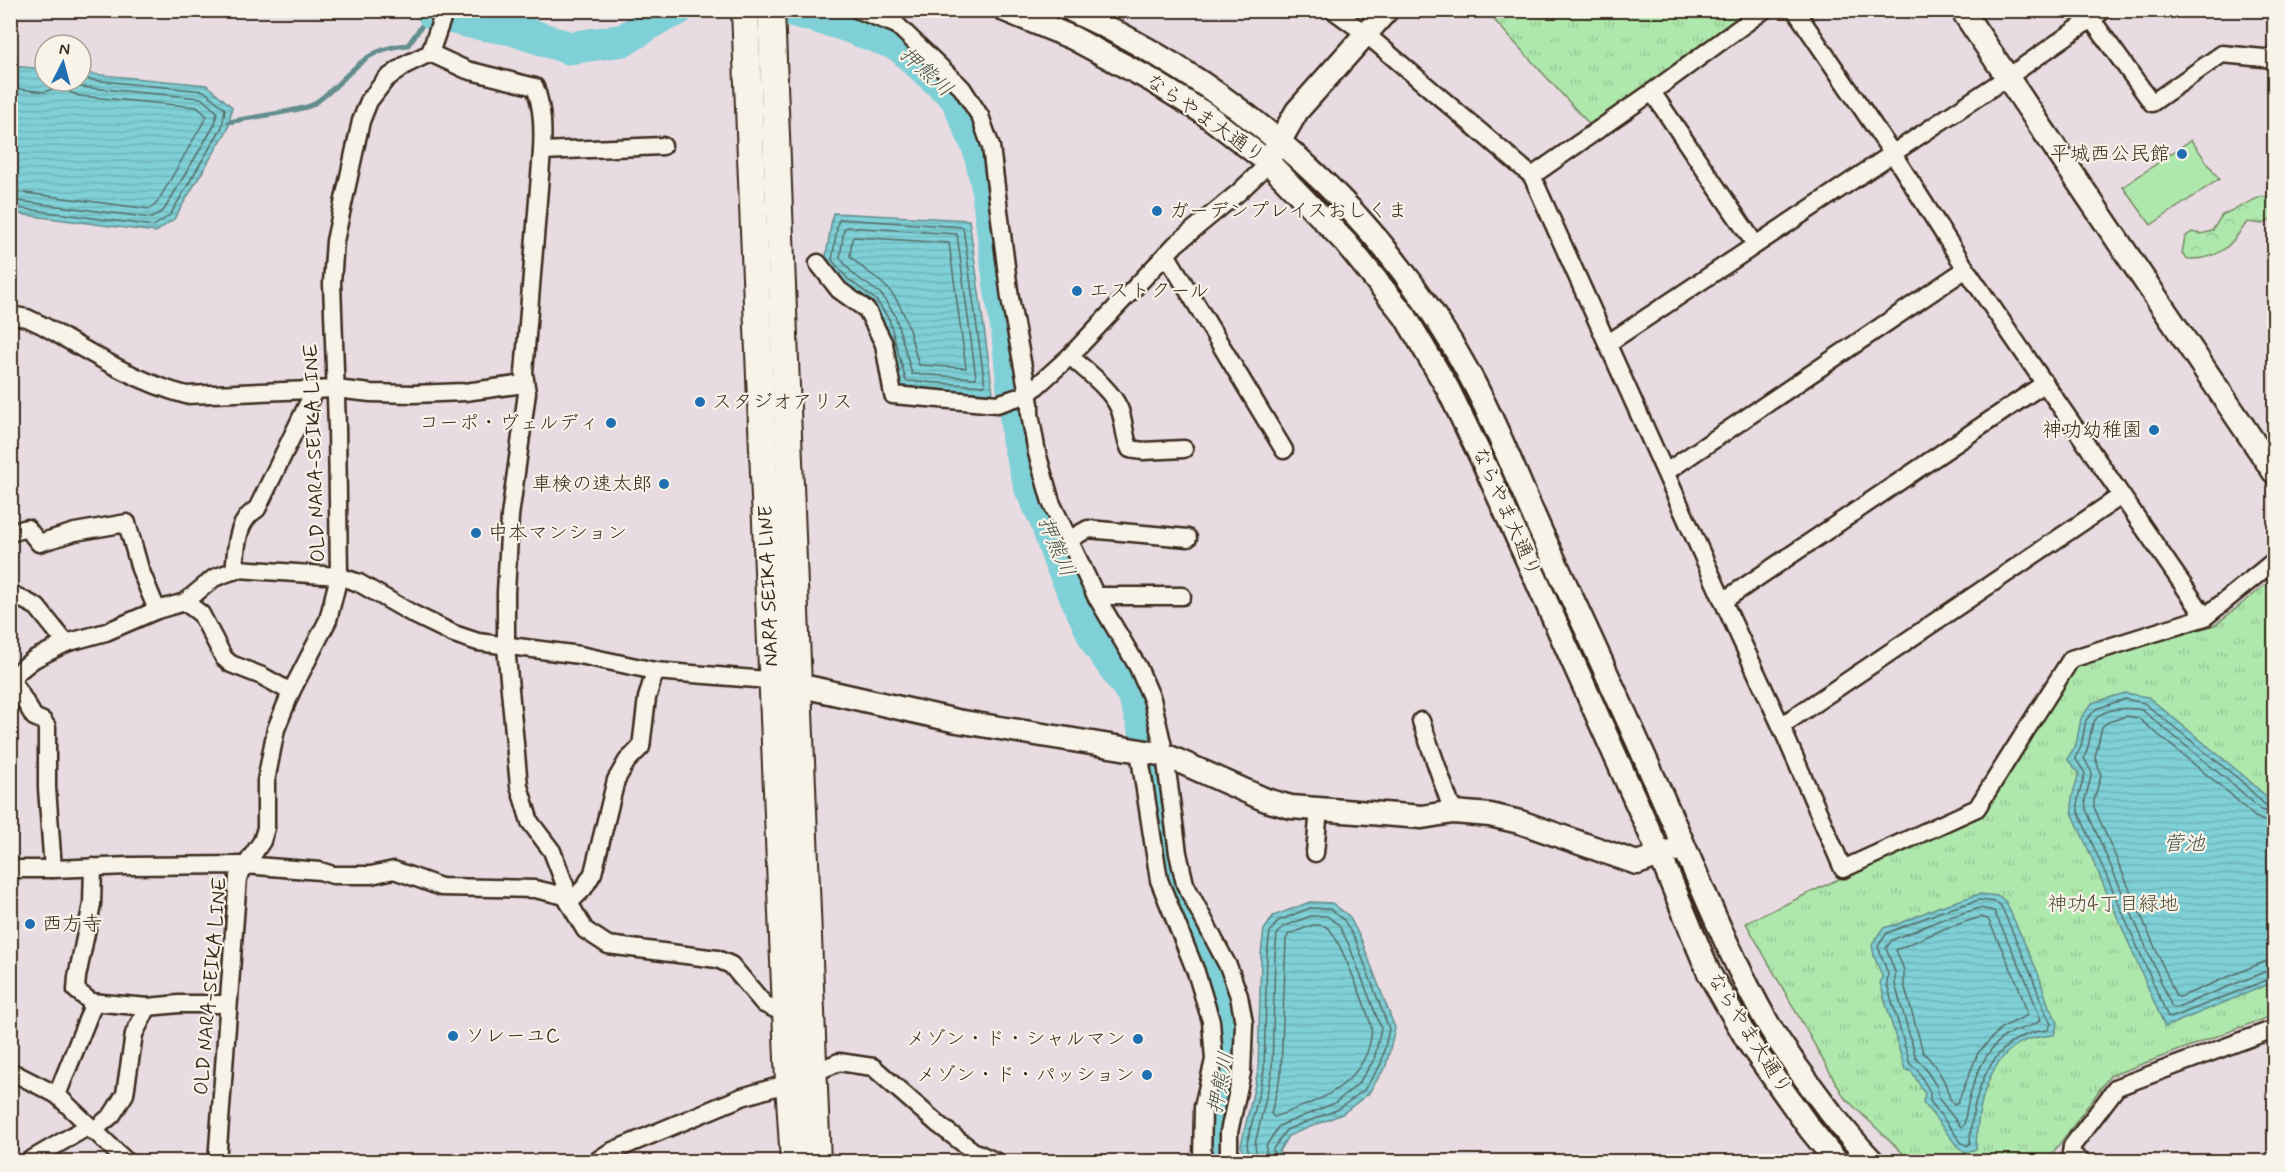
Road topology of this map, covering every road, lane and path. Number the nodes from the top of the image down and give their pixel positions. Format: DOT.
graph roads {
  1 [pos="445,10"];
  2 [pos="858,10"];
  3 [pos="1005,10"];
  4 [pos="1071,10"];
  5 [pos="1333,10"];
  6 [pos="1387,10"];
  7 [pos="1764,10"];
  8 [pos="1795,10"];
  9 [pos="1962,10"];
  10 [pos="2098,15"];
  11 [pos="746,17"];
  12 [pos="772,21"];
  13 [pos="1366,34"];
  14 [pos="430,53"];
  15 [pos="2274,59"];
  16 [pos="2006,78"];
  17 [pos="1652,92"];
  18 [pos="1279,140"];
  19 [pos="663,146"];
  20 [pos="542,151"];
  21 [pos="1893,153"];
  22 [pos="1269,163"];
  23 [pos="1532,176"];
  24 [pos="1755,244"];
  25 [pos="1166,254"];
  26 [pos="818,263"];
  27 [pos="1966,269"];
  28 [pos="10,315"];
  29 [pos="1607,344"];
  30 [pos="1070,356"];
  31 [pos="2045,382"];
  32 [pos="524,384"];
  33 [pos="335,389"];
  34 [pos="314,391"];
  35 [pos="1028,394"];
  36 [pos="1184,448"];
  37 [pos="1284,450"];
  38 [pos="1666,472"];
  39 [pos="2274,472"];
  40 [pos="2121,496"];
  41 [pos="10,533"];
  42 [pos="1188,538"];
  43 [pos="1070,539"];
  44 [pos="2274,561"];
  45 [pos="234,571"];
  46 [pos="339,576"];
  47 [pos="10,592"];
  48 [pos="1096,596"];
  49 [pos="1182,596"];
  50 [pos="1722,601"];
  51 [pos="185,602"];
  52 [pos="158,610"];
  53 [pos="2205,617"];
  54 [pos="66,643"];
  55 [pos="506,647"];
  56 [pos="656,671"];
  57 [pos="11,678"];
  58 [pos="772,679"];
  59 [pos="798,685"];
  60 [pos="291,692"];
  61 [pos="1421,721"];
  62 [pos="1782,726"];
  63 [pos="1139,751"];
  64 [pos="1165,755"];
  65 [pos="1319,809"];
  66 [pos="1453,813"];
  67 [pos="1685,847"];
  68 [pos="1315,854"];
  69 [pos="1660,855"];
  70 [pos="244,865"];
  71 [pos="93,867"];
  72 [pos="53,869"];
  73 [pos="10,870"];
  74 [pos="567,900"];
  75 [pos="91,1002"];
  76 [pos="228,1004"];
  77 [pos="148,1007"];
  78 [pos="786,1014"];
  79 [pos="2274,1029"];
  80 [pos="10,1071"];
  81 [pos="813,1073"];
  82 [pos="789,1083"];
  83 [pos="57,1095"];
  84 [pos="91,1129"];
  85 [pos="27,1161"];
  86 [pos="127,1161"];
  87 [pos="217,1161"];
  88 [pos="595,1161"];
  89 [pos="794,1161"];
  90 [pos="817,1161"];
  91 [pos="997,1161"];
  92 [pos="1202,1161"];
  93 [pos="1229,1161"];
  94 [pos="1837,1161"];
  95 [pos="1872,1161"];
  96 [pos="2080,1161"];
  1 -- 14 [label="street"];
  2 -- 35 [label="street"];
  3 -- 22 [label="street, ならやま大通り"];
  4 -- 18 [label="street, ならやま大通り"];
  5 -- 13 [label="street"];
  6 -- 13 [label="street"];
  7 -- 17 [label="street"];
  8 -- 21 [label="street"];
  9 -- 16 [label="street"];
  10 -- 15 [label="street"];
  10 -- 16 [label="street"];
  11 -- 58 [label="main road, NARA SEIKA LINE"];
  12 -- 59 [label="main road, NARA SEIKA LINE"];
  13 -- 18 [label="street"];
  13 -- 23 [label="street"];
  14 -- 20 [label="street"];
  14 -- 33 [label="street, OLD NARA-SEIKA LINE"];
  16 -- 21 [label="street"];
  16 -- 39 [label="street"];
  17 -- 23 [label="street"];
  17 -- 24 [label="street"];
  18 -- 22 [label="street"];
  18 -- 67 [label="street, ならやま大通り"];
  19 -- 20 [label="street"];
  20 -- 32 [label="street"];
  21 -- 24 [label="street"];
  21 -- 27 [label="street"];
  22 -- 25 [label="street"];
  22 -- 69 [label="street, ならやま大通り"];
  23 -- 29 [label="street"];
  24 -- 29 [label="street"];
  25 -- 30 [label="street"];
  25 -- 37 [label="street"];
  26 -- 35 [label="street"];
  27 -- 31 [label="street"];
  27 -- 38 [label="street"];
  28 -- 34 [label="street"];
  29 -- 38 [label="street"];
  30 -- 35 [label="street"];
  30 -- 36 [label="street"];
  31 -- 40 [label="street"];
  31 -- 50 [label="street"];
  32 -- 33 [label="street"];
  32 -- 55 [label="street"];
  33 -- 34 [label="street"];
  33 -- 46 [label="street, OLD NARA-SEIKA LINE"];
  34 -- 45 [label="street"];
  35 -- 43 [label="street"];
  38 -- 50 [label="street"];
  40 -- 53 [label="street"];
  40 -- 62 [label="street"];
  41 -- 52 [label="street"];
  42 -- 43 [label="street"];
  43 -- 48 [label="street"];
  44 -- 53 [label="street"];
  45 -- 46 [label="street"];
  45 -- 51 [label="street"];
  46 -- 55 [label="street"];
  46 -- 60 [label="street, OLD NARA-SEIKA LINE"];
  47 -- 54 [label="street"];
  48 -- 49 [label="street"];
  48 -- 64 [label="street"];
  50 -- 62 [label="street"];
  51 -- 52 [label="street"];
  51 -- 60 [label="street"];
  52 -- 54 [label="street"];
  53 -- 62 [label="street"];
  54 -- 57 [label="street"];
  55 -- 56 [label="street"];
  55 -- 74 [label="street"];
  56 -- 58 [label="street"];
  56 -- 74 [label="street"];
  57 -- 72 [label="street"];
  58 -- 59 [label="street"];
  58 -- 78 [label="main road, NARA SEIKA LINE"];
  59 -- 63 [label="street"];
  59 -- 81 [label="main road, NARA SEIKA LINE"];
  60 -- 70 [label="street, OLD NARA-SEIKA LINE"];
  61 -- 66 [label="street"];
  63 -- 64 [label="street"];
  63 -- 92 [label="street"];
  64 -- 65 [label="street"];
  64 -- 93 [label="street"];
  65 -- 66 [label="street"];
  65 -- 68 [label="street"];
  66 -- 69 [label="street"];
  67 -- 69 [label="street"];
  67 -- 95 [label="street, ならやま大通り"];
  69 -- 94 [label="street, ならやま大通り"];
  70 -- 71 [label="street"];
  70 -- 74 [label="street"];
  70 -- 76 [label="street, OLD NARA-SEIKA LINE"];
  71 -- 72 [label="street"];
  71 -- 75 [label="street"];
  72 -- 73 [label="street"];
  74 -- 78 [label="street"];
  75 -- 77 [label="street"];
  75 -- 83 [label="street"];
  76 -- 77 [label="street"];
  76 -- 87 [label="street, OLD NARA-SEIKA LINE"];
  77 -- 84 [label="street"];
  78 -- 82 [label="main road, NARA SEIKA LINE"];
  79 -- 96 [label="street"];
  80 -- 83 [label="street"];
  81 -- 82 [label="street"];
  81 -- 90 [label="main road, NARA SEIKA LINE"];
  81 -- 91 [label="street"];
  82 -- 88 [label="street"];
  82 -- 89 [label="main road, NARA SEIKA LINE"];
  83 -- 84 [label="street"];
  84 -- 85 [label="street"];
  84 -- 86 [label="street"];
}
